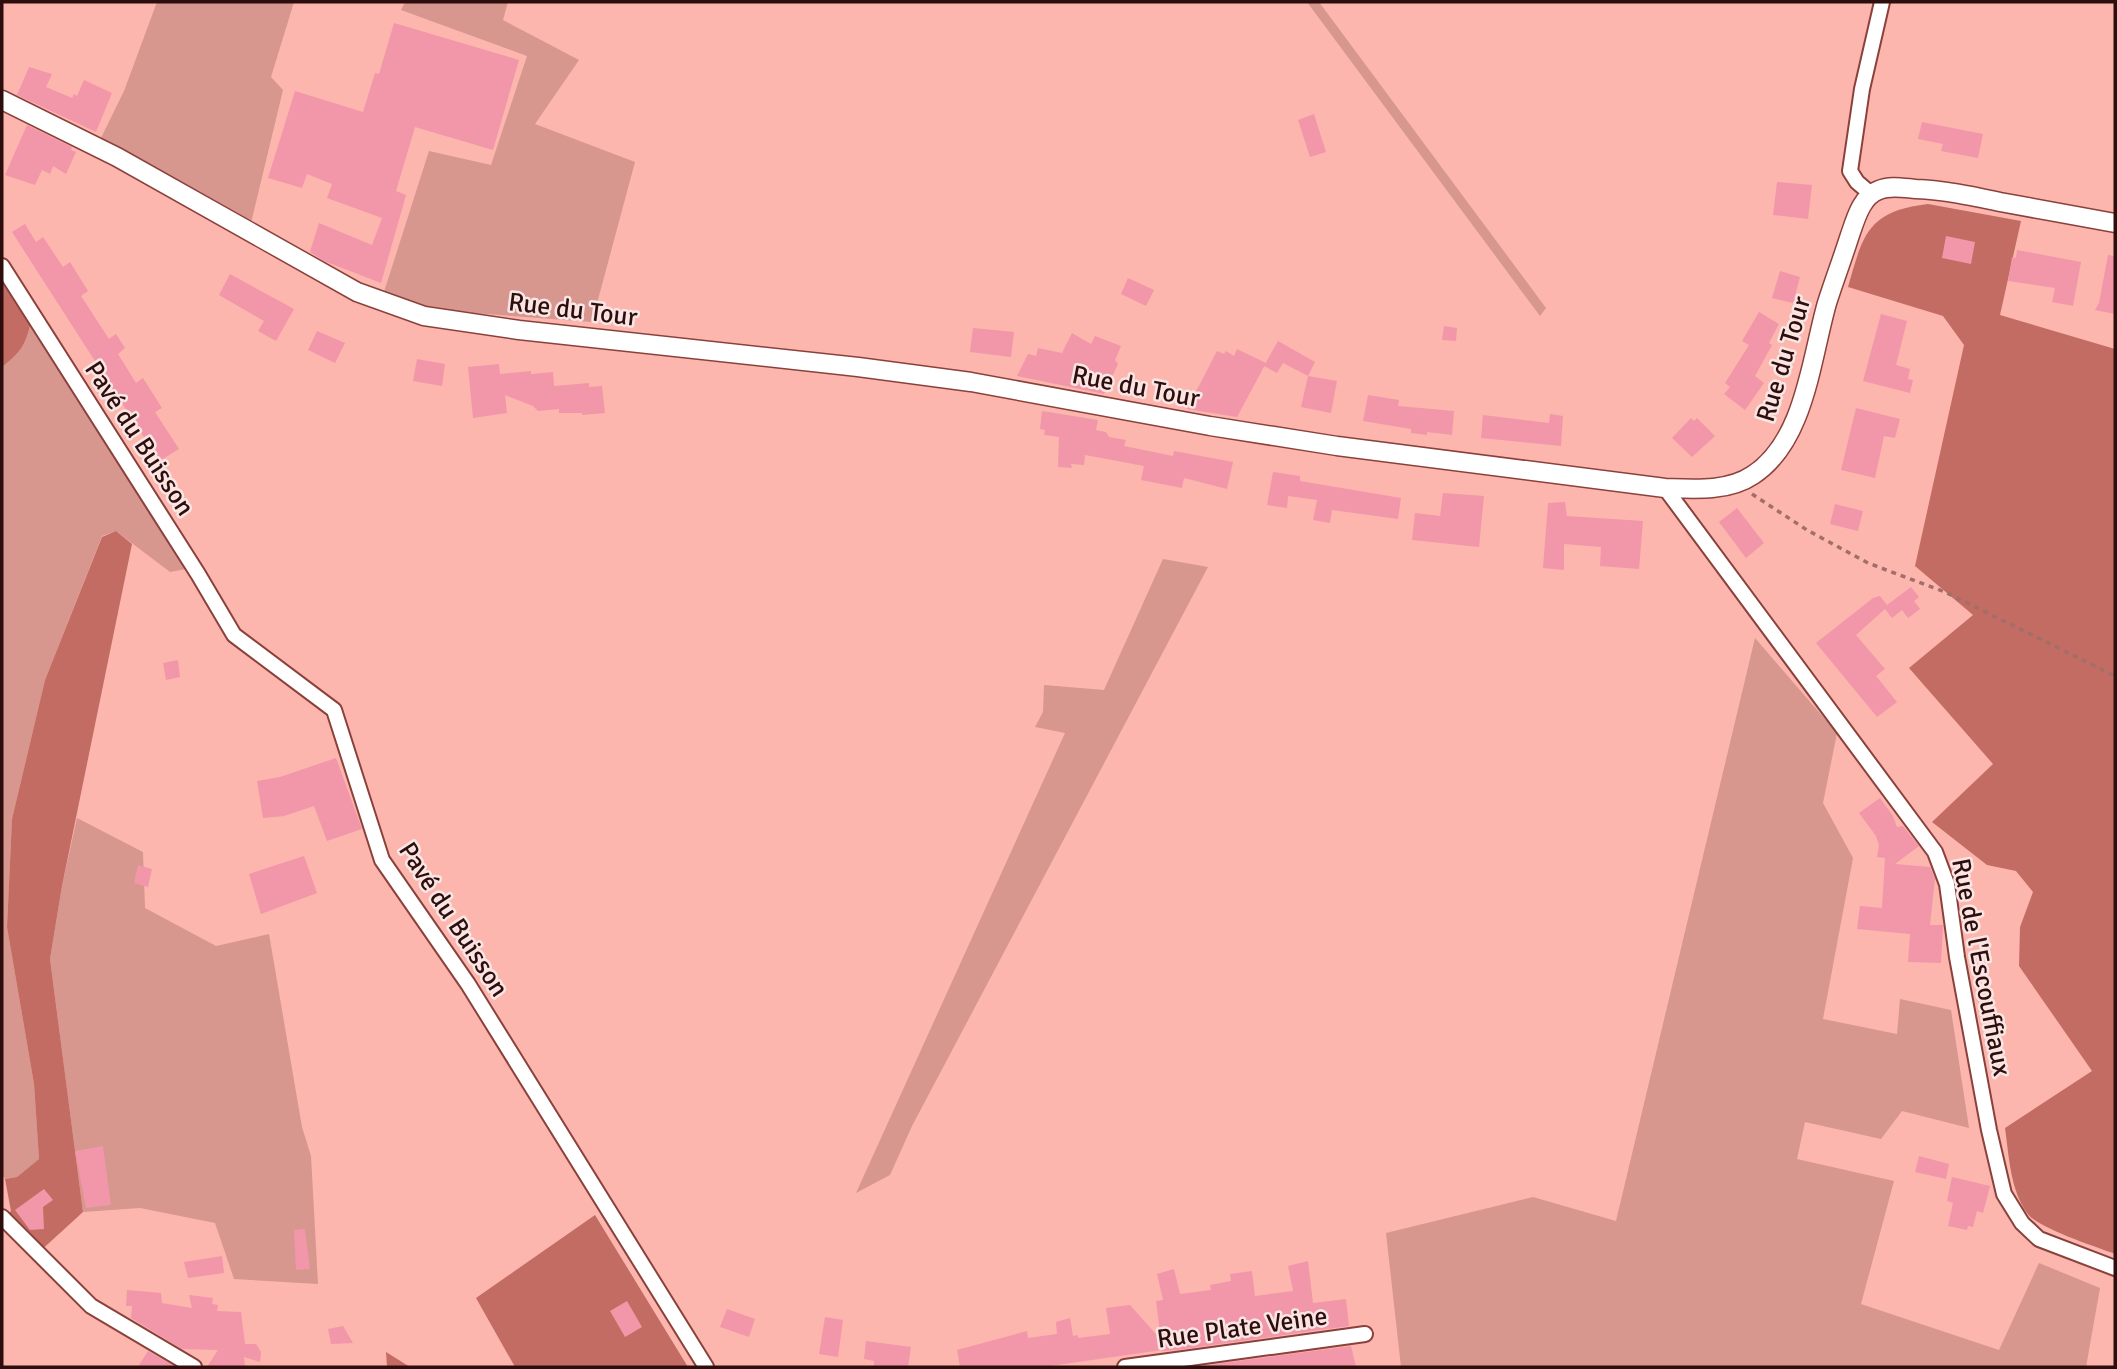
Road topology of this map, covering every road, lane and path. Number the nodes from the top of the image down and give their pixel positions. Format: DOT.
graph roads {
  1 [pos="1882,2"];
  2 [pos="2,100"];
  3 [pos="1871,194"];
  4 [pos="2115,223"];
  5 [pos="2,266"];
  6 [pos="1735,484"];
  7 [pos="1665,488"];
  8 [pos="2115,676"];
  9 [pos="2,1217"];
  10 [pos="2115,1268"];
  11 [pos="1365,1335"];
  12 [pos="194,1367"];
  13 [pos="706,1367"];
  14 [pos="1125,1367"];
  1 -- 3 [label="street"];
  2 -- 7 [label="street, Rue du Tour"];
  3 -- 4 [label="street"];
  3 -- 6 [label="street, Rue du Tour"];
  5 -- 13 [label="street, Pavé du Buisson"];
  6 -- 7 [label="street, Rue du Tour"];
  6 -- 8 [label="path"];
  7 -- 10 [label="street, Rue de l'Escouffiaux"];
  9 -- 12 [label="street"];
  11 -- 14 [label="street, Rue Plate Veine"];
}
